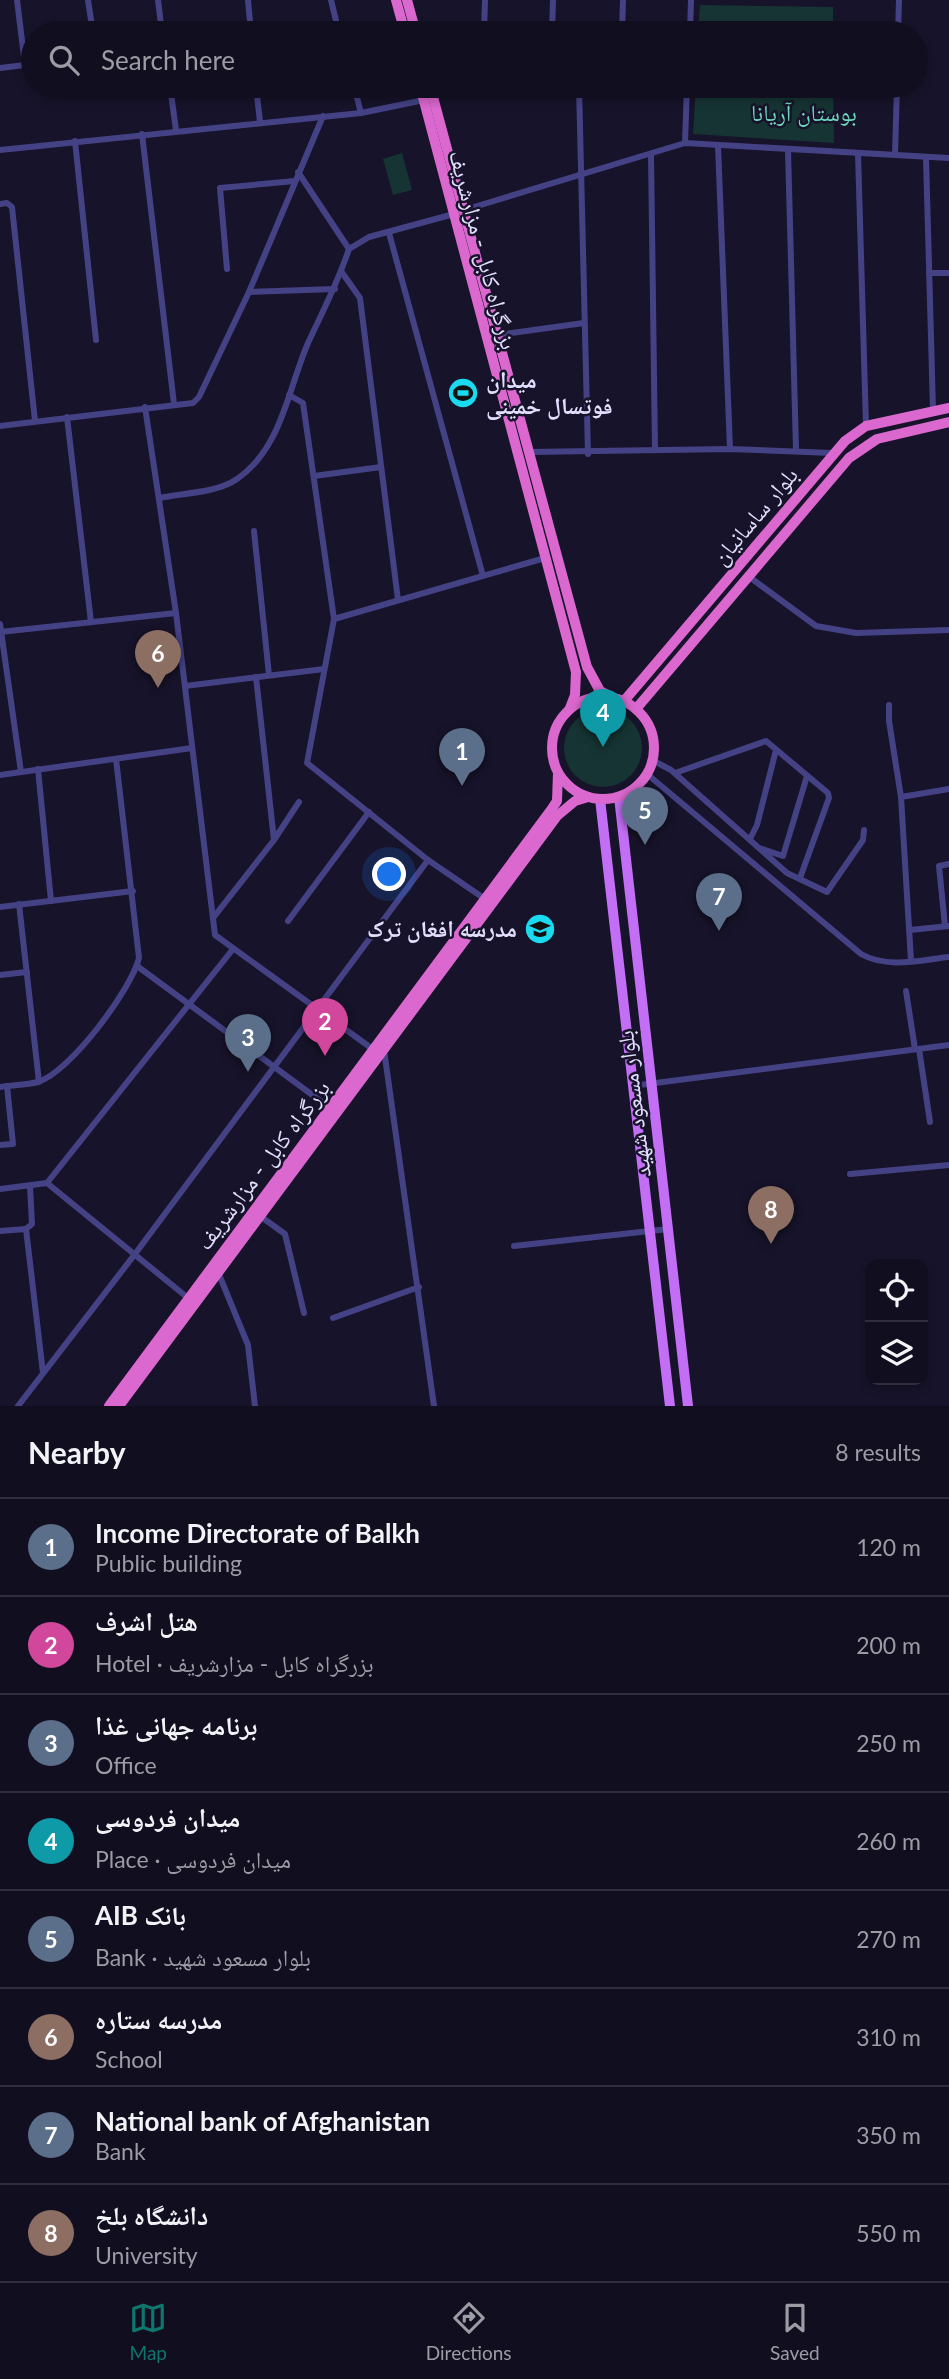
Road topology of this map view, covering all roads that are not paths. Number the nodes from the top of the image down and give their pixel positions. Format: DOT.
graph roads {
  1 [pos="17,0"];
  2 [pos="88,0"];
  3 [pos="158,0"];
  4 [pos="248,0"];
  5 [pos="331,0"];
  6 [pos="396,0"];
  7 [pos="407,0"];
  8 [pos="485,0"];
  9 [pos="553,0"];
  10 [pos="623,0"];
  11 [pos="691,0"];
  12 [pos="899,0"];
  13 [pos="91,21"];
  14 [pos="161,21"];
  15 [pos="250,21"];
  16 [pos="336,21"];
  17 [pos="402,21"];
  18 [pos="413,21"];
  19 [pos="484,21"];
  20 [pos="552,21"];
  21 [pos="622,21"];
  22 [pos="690,21"];
  23 [pos="898,21"];
  24 [pos="21,32"];
  25 [pos="21,65"];
  26 [pos="0,68"];
  27 [pos="172,98"];
  28 [pos="257,98"];
  29 [pos="357,98"];
  30 [pos="579,98"];
  31 [pos="687,98"];
  32 [pos="897,98"];
  33 [pos="428,99"];
  34 [pos="361,113"];
  35 [pos="323,116"];
  36 [pos="260,122"];
  37 [pos="176,130"];
  38 [pos="142,134"];
  39 [pos="75,141"];
  40 [pos="685,143"];
  41 [pos="718,145"];
  42 [pos="788,149"];
  43 [pos="0,150"];
  44 [pos="858,153"];
  45 [pos="651,154"];
  46 [pos="895,155"];
  47 [pos="926,157"];
  48 [pos="949,158"];
  49 [pos="298,172"];
  50 [pos="580,176"];
  51 [pos="295,181"];
  52 [pos="0,204"];
  53 [pos="459,212"];
  54 [pos="389,233"];
  55 [pos="349,249"];
  56 [pos="227,269"];
  57 [pos="341,271"];
  58 [pos="929,273"];
  59 [pos="949,274"];
  60 [pos="335,289"];
  61 [pos="248,292"];
  62 [pos="584,323"];
  63 [pos="497,335"];
  64 [pos="96,340"];
  65 [pos="289,395"];
  66 [pos="174,404"];
  67 [pos="145,407"];
  68 [pos="949,408"];
  69 [pos="933,410"];
  70 [pos="68,417"];
  71 [pos="35,421"];
  72 [pos="949,422"];
  73 [pos="0,426"];
  74 [pos="866,426"];
  75 [pos="730,449"];
  76 [pos="655,450"];
  77 [pos="796,450"];
  78 [pos="528,452"];
  79 [pos="832,453"];
  80 [pos="588,454"];
  81 [pos="381,467"];
  82 [pos="314,476"];
  83 [pos="159,498"];
  84 [pos="254,531"];
  85 [pos="545,558"];
  86 [pos="482,576"];
  87 [pos="747,576"];
  88 [pos="398,600"];
  89 [pos="176,613"];
  90 [pos="334,619"];
  91 [pos="91,622"];
  92 [pos="0,630"];
  93 [pos="949,630"];
  94 [pos="324,669"];
  95 [pos="269,675"];
  96 [pos="256,677"];
  97 [pos="185,686"];
  98 [pos="611,697"];
  99 [pos="624,701"];
  100 [pos="889,705"];
  101 [pos="570,708"];
  102 [pos="636,709"];
  103 [pos="192,748"];
  104 [pos="776,750"];
  105 [pos="116,759"];
  106 [pos="652,760"];
  107 [pos="38,769"];
  108 [pos="21,772"];
  109 [pos="558,773"];
  110 [pos="675,773"];
  111 [pos="647,774"];
  112 [pos="0,775"];
  113 [pos="807,776"];
  114 [pos="949,789"];
  115 [pos="588,797"];
  116 [pos="619,797"];
  117 [pos="901,797"];
  118 [pos="600,799"];
  119 [pos="299,802"];
  120 [pos="369,812"];
  121 [pos="864,830"];
  122 [pos="750,839"];
  123 [pos="274,840"];
  124 [pos="760,848"];
  125 [pos="524,853"];
  126 [pos="428,860"];
  127 [pos="949,864"];
  128 [pos="800,878"];
  129 [pos="133,891"];
  130 [pos="485,900"];
  131 [pos="51,901"];
  132 [pos="19,904"];
  133 [pos="0,906"];
  134 [pos="213,918"];
  135 [pos="288,921"];
  136 [pos="947,926"];
  137 [pos="911,930"];
  138 [pos="233,949"];
  139 [pos="949,957"];
  140 [pos="911,961"];
  141 [pos="137,966"];
  142 [pos="27,972"];
  143 [pos="0,975"];
  144 [pos="906,992"];
  145 [pos="192,1004"];
  146 [pos="318,1007"];
  147 [pos="949,1045"];
  148 [pos="917,1049"];
  149 [pos="379,1050"];
  150 [pos="275,1067"];
  151 [pos="39,1082"];
  152 [pos="650,1083"];
  153 [pos="3,1086"];
  154 [pos="632,1086"];
  155 [pos="330,1108"];
  156 [pos="930,1122"];
  157 [pos="0,1145"];
  158 [pos="949,1165"];
  159 [pos="850,1174"];
  160 [pos="47,1183"];
  161 [pos="30,1186"];
  162 [pos="0,1189"];
  163 [pos="260,1216"];
  164 [pos="26,1229"];
  165 [pos="667,1229"];
  166 [pos="0,1231"];
  167 [pos="649,1231"];
  168 [pos="514,1246"];
  169 [pos="135,1254"];
  170 [pos="218,1272"];
  171 [pos="419,1287"];
  172 [pos="188,1298"];
  173 [pos="304,1313"];
  174 [pos="333,1318"];
  175 [pos="43,1373"];
  176 [pos="686,1386"];
  177 [pos="667,1388"];
  178 [pos="18,1406"];
  179 [pos="108,1406"];
  180 [pos="119,1406"];
  181 [pos="256,1406"];
  182 [pos="434,1406"];
  183 [pos="670,1406"];
  184 [pos="688,1406"];
  1 -- 24 [label="street"];
  2 -- 13 [label="street"];
  3 -- 14 [label="street"];
  4 -- 15 [label="street"];
  5 -- 16 [label="street"];
  6 -- 17 [label="highway"];
  7 -- 18 [label="highway"];
  8 -- 19 [label="street"];
  9 -- 20 [label="street"];
  10 -- 21 [label="street"];
  11 -- 22 [label="street"];
  12 -- 23 [label="street"];
  25 -- 26 [label="street"];
  27 -- 37 [label="street"];
  28 -- 36 [label="street"];
  29 -- 34 [label="street"];
  30 -- 50 [label="street"];
  31 -- 40 [label="street"];
  32 -- 46 [label="street"];
  33 -- 34 [label="street"];
  33 -- 53 [label="highway, بزرگراه کابل - مزارشریف"];
  34 -- 35 [label="street"];
  35 -- 36 [label="street"];
  35 -- 49 [label="street"];
  36 -- 37 [label="street"];
  37 -- 38 [label="street"];
  38 -- 39 [label="street"];
  38 -- 66 [label="street"];
  39 -- 43 [label="street"];
  39 -- 64 [label="street"];
  40 -- 41 [label="street"];
  40 -- 45 [label="street"];
  41 -- 42 [label="street"];
  41 -- 75 [label="street"];
  42 -- 44 [label="street"];
  42 -- 77 [label="street"];
  44 -- 46 [label="street"];
  44 -- 74 [label="street"];
  45 -- 50 [label="street"];
  45 -- 76 [label="street"];
  46 -- 47 [label="street"];
  47 -- 48 [label="street"];
  47 -- 58 [label="street"];
  49 -- 51 [label="street"];
  49 -- 55 [label="street"];
  50 -- 53 [label="street"];
  50 -- 62 [label="street"];
  51 -- 56 [label="street"];
  51 -- 61 [label="street"];
  52 -- 71 [label="street"];
  53 -- 54 [label="street"];
  53 -- 63 [label="highway, بزرگراه کابل - مزارشریف"];
  53 -- 85 [label="highway, بزرگراه کابل - مزارشریف"];
  54 -- 55 [label="street"];
  54 -- 86 [label="street"];
  55 -- 57 [label="street"];
  57 -- 60 [label="street"];
  57 -- 81 [label="street"];
  58 -- 59 [label="street"];
  58 -- 69 [label="street"];
  60 -- 61 [label="street"];
  60 -- 65 [label="street"];
  61 -- 66 [label="street"];
  62 -- 63 [label="street"];
  62 -- 80 [label="street"];
  63 -- 78 [label="highway, بزرگراه کابل - مزارشریف"];
  65 -- 82 [label="street"];
  65 -- 83 [label="street"];
  66 -- 67 [label="street"];
  67 -- 70 [label="street"];
  67 -- 83 [label="street"];
  68 -- 69 [label="highway, بلوار ساسانیان"];
  69 -- 74 [label="highway, بلوار ساسانیان"];
  70 -- 71 [label="street"];
  70 -- 91 [label="street"];
  71 -- 73 [label="street"];
  72 -- 87 [label="highway, بلوار ساسانیان"];
  74 -- 79 [label="highway, بلوار ساسانیان"];
  75 -- 76 [label="street"];
  75 -- 77 [label="street"];
  76 -- 80 [label="street"];
  77 -- 79 [label="street"];
  78 -- 80 [label="street"];
  78 -- 98 [label="highway, بزرگراه کابل - مزارشریف"];
  79 -- 99 [label="highway, بلوار ساسانیان"];
  81 -- 82 [label="street"];
  81 -- 88 [label="street"];
  82 -- 90 [label="street"];
  83 -- 89 [label="street"];
  84 -- 95 [label="street"];
  85 -- 86 [label="street"];
  85 -- 101 [label="highway, بزرگراه کابل - مزارشریف"];
  86 -- 88 [label="street"];
  87 -- 93 [label="street"];
  87 -- 102 [label="highway, بلوار ساسانیان"];
  88 -- 90 [label="street"];
  89 -- 91 [label="street"];
  89 -- 97 [label="street"];
  90 -- 94 [label="street"];
  91 -- 92 [label="street"];
  92 -- 108 [label="street"];
  94 -- 95 [label="street"];
  94 -- 120 [label="street"];
  95 -- 96 [label="street"];
  96 -- 97 [label="street"];
  96 -- 123 [label="street"];
  97 -- 103 [label="street"];
  98 -- 99 [label="highway"];
  98 -- 101 [label="highway"];
  99 -- 102 [label="highway"];
  100 -- 117 [label="street"];
  101 -- 109 [label="highway"];
  102 -- 106 [label="highway"];
  103 -- 105 [label="street"];
  103 -- 134 [label="street"];
  104 -- 110 [label="street"];
  104 -- 113 [label="street"];
  104 -- 122 [label="street"];
  105 -- 107 [label="street"];
  105 -- 129 [label="street"];
  106 -- 110 [label="street"];
  106 -- 111 [label="highway"];
  107 -- 108 [label="street"];
  107 -- 131 [label="street"];
  108 -- 112 [label="street"];
  109 -- 115 [label="highway"];
  109 -- 125 [label="highway, بزرگراه کابل - مزارشریف"];
  110 -- 122 [label="street"];
  111 -- 116 [label="highway"];
  111 -- 140 [label="street"];
  113 -- 124 [label="street"];
  113 -- 128 [label="street"];
  114 -- 117 [label="street"];
  115 -- 118 [label="highway"];
  115 -- 125 [label="highway, بزرگراه کابل - مزارشریف"];
  116 -- 118 [label="highway"];
  116 -- 152 [label="main road, بلوار مسعود شهید"];
  117 -- 137 [label="street"];
  118 -- 154 [label="main road, بلوار مسعود شهید"];
  119 -- 123 [label="street"];
  120 -- 126 [label="street"];
  120 -- 135 [label="street"];
  121 -- 128 [label="street"];
  122 -- 124 [label="street"];
  123 -- 134 [label="street"];
  124 -- 128 [label="street"];
  125 -- 130 [label="highway, بزرگراه کابل - مزارشریف"];
  125 -- 149 [label="highway, بزرگراه کابل - مزارشریف"];
  126 -- 130 [label="street"];
  126 -- 146 [label="street"];
  127 -- 136 [label="street"];
  129 -- 131 [label="street"];
  129 -- 141 [label="street"];
  130 -- 149 [label="highway, بزرگراه کابل - مزارشریف"];
  131 -- 132 [label="street"];
  132 -- 133 [label="street"];
  132 -- 142 [label="street"];
  134 -- 138 [label="street"];
  136 -- 137 [label="street"];
  137 -- 140 [label="street"];
  138 -- 145 [label="street"];
  138 -- 146 [label="street"];
  139 -- 140 [label="street"];
  141 -- 145 [label="street"];
  141 -- 151 [label="street"];
  142 -- 143 [label="street"];
  142 -- 151 [label="street"];
  144 -- 148 [label="street"];
  145 -- 150 [label="street"];
  145 -- 160 [label="street"];
  146 -- 149 [label="street"];
  146 -- 150 [label="street"];
  147 -- 148 [label="street"];
  148 -- 152 [label="street"];
  148 -- 156 [label="street"];
  149 -- 155 [label="highway, بزرگراه کابل - مزارشریف"];
  149 -- 163 [label="highway, بزرگراه کابل - مزارشریف"];
  149 -- 171 [label="street"];
  150 -- 155 [label="street"];
  150 -- 169 [label="street"];
  151 -- 153 [label="street"];
  152 -- 154 [label="street"];
  152 -- 165 [label="main road, بلوار مسعود شهید"];
  153 -- 157 [label="street"];
  154 -- 167 [label="main road, بلوار مسعود شهید"];
  155 -- 172 [label="highway, بزرگراه کابل - مزارشریف"];
  158 -- 159 [label="street"];
  160 -- 161 [label="street"];
  160 -- 169 [label="street"];
  161 -- 162 [label="street"];
  161 -- 164 [label="street"];
  163 -- 170 [label="highway, بزرگراه کابل - مزارشریف"];
  163 -- 173 [label="street"];
  164 -- 166 [label="street"];
  164 -- 175 [label="street"];
  165 -- 167 [label="street"];
  165 -- 176 [label="main road, بلوار مسعود شهید"];
  167 -- 168 [label="street"];
  167 -- 177 [label="main road, بلوار مسعود شهید"];
  169 -- 172 [label="street"];
  169 -- 175 [label="street"];
  170 -- 180 [label="highway, بزرگراه کابل - مزارشریف"];
  170 -- 181 [label="street"];
  171 -- 174 [label="street"];
  171 -- 182 [label="street"];
  172 -- 179 [label="highway, بزرگراه کابل - مزارشریف"];
  175 -- 178 [label="street"];
  176 -- 177 [label="main road"];
  176 -- 184 [label="main road, بلوار مسعود شهید"];
  177 -- 183 [label="main road, بلوار مسعود شهید"];
}
